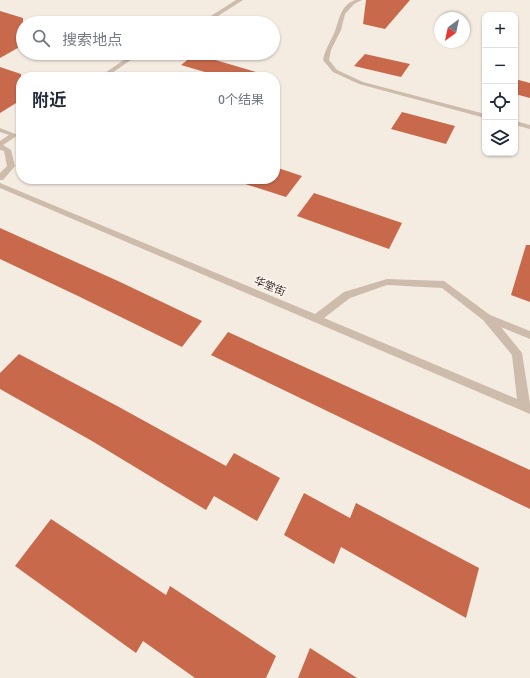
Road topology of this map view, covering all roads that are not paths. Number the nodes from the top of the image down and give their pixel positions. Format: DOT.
graph roads {
  1 [pos="240,0"];
  2 [pos="359,0"];
  3 [pos="214,16"];
  4 [pos="128,60"];
  5 [pos="110,72"];
  6 [pos="482,115"];
  7 [pos="518,124"];
  8 [pos="530,127"];
  9 [pos="0,130"];
  10 [pos="14,135"];
  11 [pos="0,146"];
  12 [pos="0,178"];
  13 [pos="0,185"];
  14 [pos="486,317"];
  15 [pos="315,318"];
  16 [pos="530,335"];
  17 [pos="527,408"];
  1 -- 3 [label="street"];
  2 -- 6 [label="street"];
  4 -- 5 [label="street"];
  7 -- 8 [label="street"];
  9 -- 10 [label="street"];
  10 -- 11 [label="street"];
  11 -- 12 [label="street"];
  13 -- 15 [label="street, 华堂街"];
  14 -- 15 [label="street"];
  14 -- 16 [label="street"];
  14 -- 17 [label="street"];
  15 -- 17 [label="street, 华堂街"];
}
